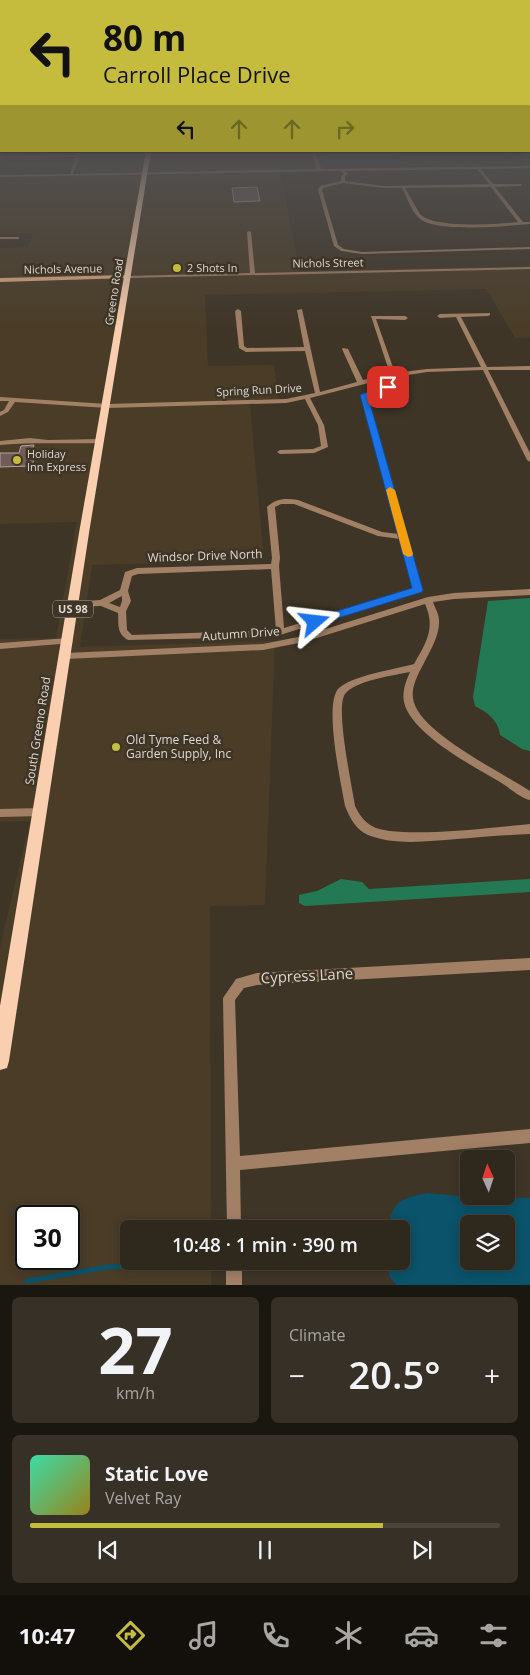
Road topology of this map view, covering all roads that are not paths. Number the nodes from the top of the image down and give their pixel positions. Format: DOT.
graph roads {
  1 [pos="139,210"];
  2 [pos="326,210"];
  3 [pos="417,210"];
  4 [pos="510,210"];
  5 [pos="429,222"];
  6 [pos="530,223"];
  7 [pos="521,224"];
  8 [pos="419,225"];
  9 [pos="249,232"];
  10 [pos="0,238"];
  11 [pos="18,238"];
  12 [pos="530,248"];
  13 [pos="530,268"];
  14 [pos="253,274"];
  15 [pos="127,277"];
  16 [pos="0,280"];
  17 [pos="300,310"];
  18 [pos="238,311"];
  19 [pos="488,314"];
  20 [pos="458,315"];
  21 [pos="440,316"];
  22 [pos="404,318"];
  23 [pos="307,349"];
  24 [pos="345,349"];
  25 [pos="530,368"];
  26 [pos="484,369"];
  27 [pos="393,375"];
  28 [pos="385,377"];
  29 [pos="360,384"];
  30 [pos="318,394"];
  31 [pos="307,398"];
  32 [pos="0,399"];
  33 [pos="13,400"];
  34 [pos="107,406"];
  35 [pos="0,414"];
  36 [pos="101,438"];
  37 [pos="0,443"];
  38 [pos="280,452"];
  39 [pos="530,460"];
  40 [pos="403,537"];
  41 [pos="275,566"];
  42 [pos="124,591"];
  43 [pos="530,592"];
  44 [pos="428,600"];
  45 [pos="102,603"];
  46 [pos="74,604"];
  47 [pos="122,611"];
  48 [pos="280,632"];
  49 [pos="68,641"];
  50 [pos="0,646"];
  51 [pos="66,656"];
  52 [pos="417,667"];
  53 [pos="530,796"];
  54 [pos="41,812"];
  55 [pos="3,813"];
  56 [pos="530,829"];
  57 [pos="530,964"];
  58 [pos="0,1061"];
  59 [pos="530,1136"];
  60 [pos="233,1164"];
  61 [pos="234,1220"];
  62 [pos="234,1270"];
  63 [pos="234,1285"];
  1 -- 15 [label="main road, Greeno Road / US 98"];
  2 -- 12 [label="street"];
  3 -- 5 [label="street"];
  4 -- 7 [label="street"];
  5 -- 7 [label="street"];
  5 -- 8 [label="street"];
  6 -- 7 [label="street"];
  9 -- 14 [label="street"];
  10 -- 11 [label="street"];
  13 -- 14 [label="street, Nichols Street"];
  14 -- 15 [label="street, Nichols Street"];
  15 -- 16 [label="street, Nichols Avenue"];
  15 -- 34 [label="main road, Greeno Road / US 98"];
  17 -- 23 [label="street"];
  18 -- 23 [label="street"];
  19 -- 20 [label="street"];
  20 -- 21 [label="street"];
  20 -- 26 [label="street"];
  22 -- 27 [label="street"];
  23 -- 30 [label="street"];
  24 -- 29 [label="street"];
  25 -- 26 [label="street, Spring Run Drive"];
  26 -- 27 [label="street, Spring Run Drive"];
  26 -- 39 [label="street"];
  27 -- 28 [label="street, Spring Run Drive"];
  28 -- 29 [label="street, Spring Run Drive"];
  28 -- 40 [label="street"];
  29 -- 30 [label="street, Spring Run Drive"];
  30 -- 31 [label="street, Spring Run Drive"];
  31 -- 34 [label="street, Spring Run Drive"];
  31 -- 38 [label="street"];
  32 -- 33 [label="street, Spring Run Drive"];
  33 -- 34 [label="street, Spring Run Drive"];
  33 -- 35 [label="street"];
  34 -- 36 [label="main road, South Greeno Road / US 98"];
  36 -- 37 [label="street"];
  36 -- 46 [label="main road, South Greeno Road / US 98"];
  40 -- 41 [label="street, Windsor Drive North"];
  40 -- 48 [label="street"];
  41 -- 42 [label="street, Windsor Drive North"];
  41 -- 48 [label="street"];
  42 -- 45 [label="street"];
  42 -- 47 [label="street"];
  43 -- 44 [label="street, Autumn Drive"];
  44 -- 51 [label="street, Autumn Drive"];
  44 -- 52 [label="street"];
  45 -- 46 [label="street"];
  45 -- 47 [label="street"];
  46 -- 49 [label="main road, South Greeno Road / US 98"];
  47 -- 48 [label="street"];
  49 -- 50 [label="street"];
  49 -- 51 [label="main road, South Greeno Road / US 98"];
  51 -- 54 [label="main road, South Greeno Road / US 98"];
  52 -- 53 [label="street"];
  52 -- 56 [label="street"];
  54 -- 55 [label="street"];
  54 -- 58 [label="main road, South Greeno Road / US 98"];
  57 -- 60 [label="street, Cypress Lane"];
  59 -- 60 [label="street"];
  60 -- 61 [label="street, Cypress Lane"];
  62 -- 63 [label="street"];
}
